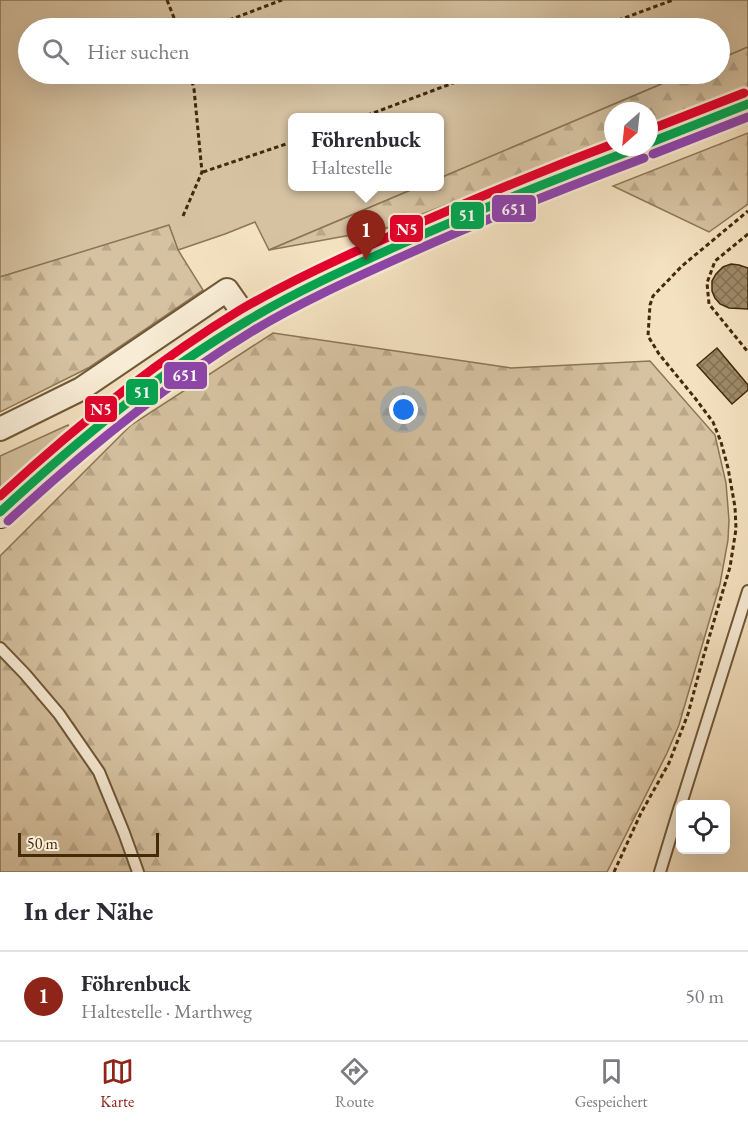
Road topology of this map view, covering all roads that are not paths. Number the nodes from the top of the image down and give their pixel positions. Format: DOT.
graph roads {
  1 [pos="748,104"];
  2 [pos="658,139"];
  3 [pos="617,156"];
  4 [pos="248,320"];
  5 [pos="0,429"];
  6 [pos="0,512"];
  7 [pos="748,591"];
  8 [pos="0,648"];
  9 [pos="683,800"];
  10 [pos="676,821"];
  11 [pos="138,872"];
  12 [pos="660,872"];
  1 -- 2 [label="main road"];
  3 -- 4 [label="main road"];
  4 -- 5 [label="street"];
  4 -- 6 [label="main road"];
  7 -- 9 [label="lane"];
  8 -- 11 [label="lane"];
  10 -- 12 [label="lane"];
}
